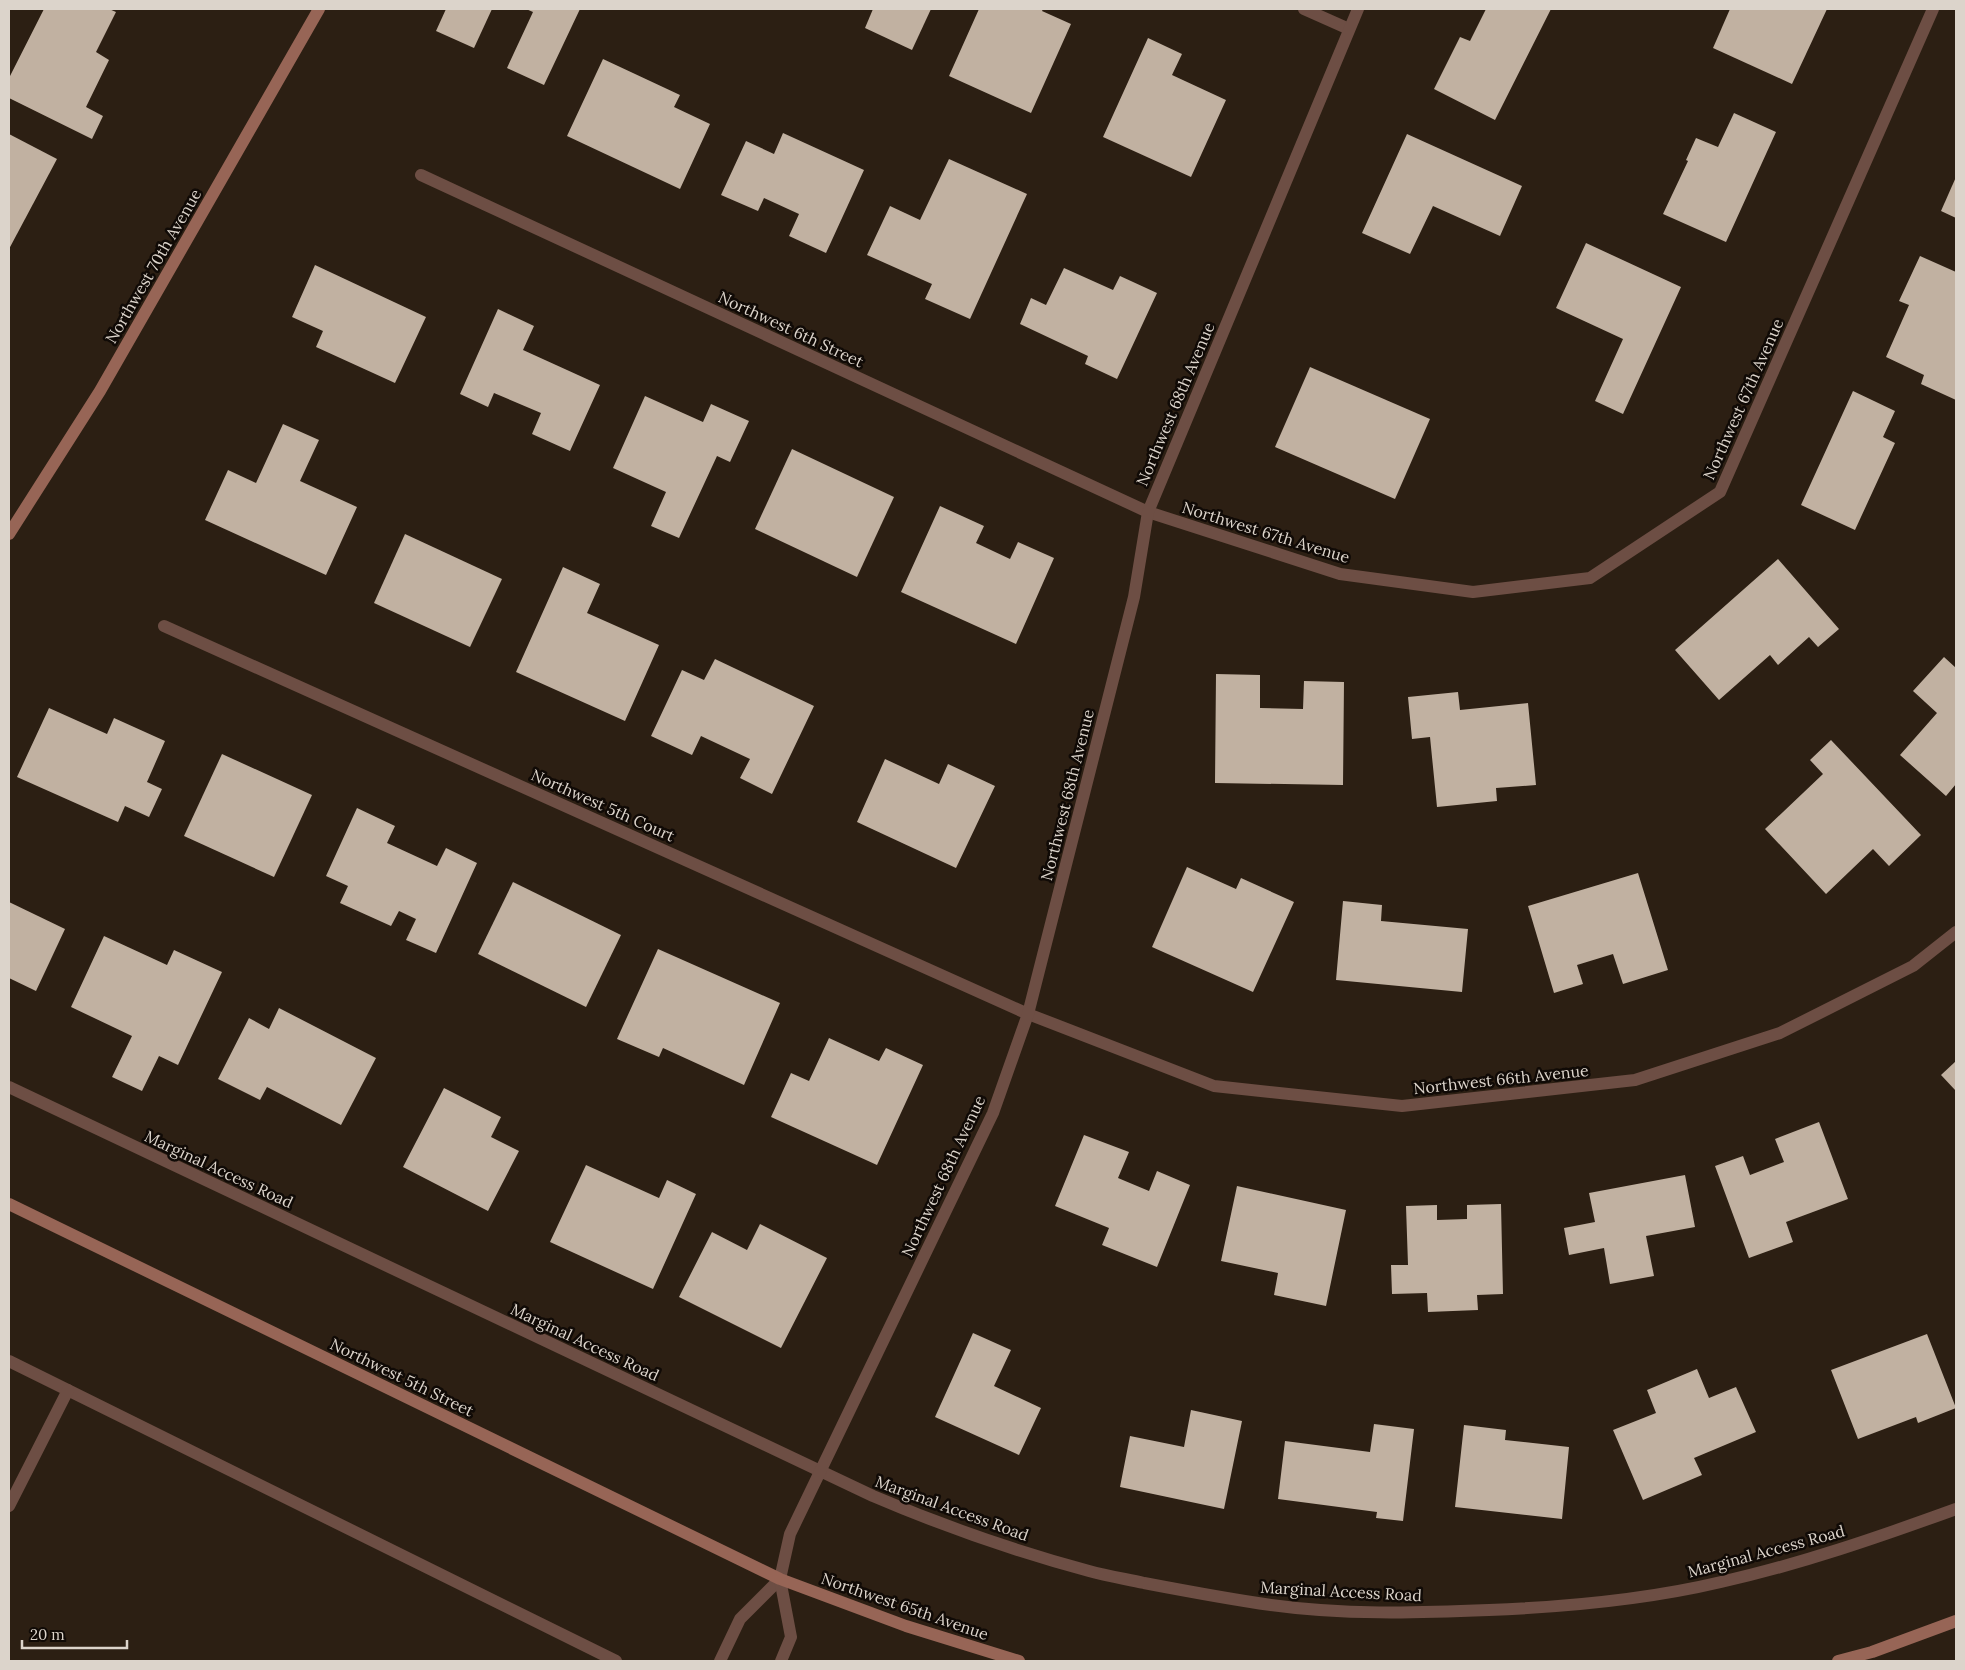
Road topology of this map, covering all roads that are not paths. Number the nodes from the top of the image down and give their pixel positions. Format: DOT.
graph roads {
  1 [pos="319,9"];
  2 [pos="1304,9"];
  3 [pos="1358,9"];
  4 [pos="1933,9"];
  5 [pos="1349,28"];
  6 [pos="421,175"];
  7 [pos="1148,512"];
  8 [pos="9,533"];
  9 [pos="164,626"];
  10 [pos="1956,932"];
  11 [pos="1028,1014"];
  12 [pos="9,1087"];
  13 [pos="9,1204"];
  14 [pos="9,1361"];
  15 [pos="68,1390"];
  16 [pos="819,1472"];
  17 [pos="9,1506"];
  18 [pos="1956,1509"];
  19 [pos="780,1579"];
  20 [pos="1956,1621"];
  21 [pos="616,1661"];
  22 [pos="720,1661"];
  23 [pos="781,1661"];
  24 [pos="1019,1661"];
  25 [pos="1838,1661"];
  1 -- 8 [label="street, Northwest 70th Avenue"];
  2 -- 5 [label="street"];
  3 -- 5 [label="street, Northwest 68th Avenue"];
  4 -- 7 [label="street, Northwest 67th Avenue"];
  5 -- 7 [label="street, Northwest 68th Avenue"];
  6 -- 7 [label="street, Northwest 6th Street"];
  7 -- 11 [label="street, Northwest 68th Avenue"];
  9 -- 11 [label="street, Northwest 5th Court"];
  10 -- 11 [label="street, Northwest 66th Avenue"];
  11 -- 16 [label="street, Northwest 68th Avenue"];
  12 -- 16 [label="street, Marginal Access Road"];
  13 -- 19 [label="street, Northwest 5th Street"];
  14 -- 15 [label="street"];
  15 -- 17 [label="street"];
  15 -- 21 [label="street"];
  16 -- 18 [label="street, Marginal Access Road"];
  16 -- 19 [label="street, Northwest 68th Avenue"];
  19 -- 22 [label="street"];
  19 -- 23 [label="street, Northwest 68th Avenue"];
  19 -- 24 [label="street, Northwest 65th Avenue"];
  20 -- 25 [label="street"];
}
